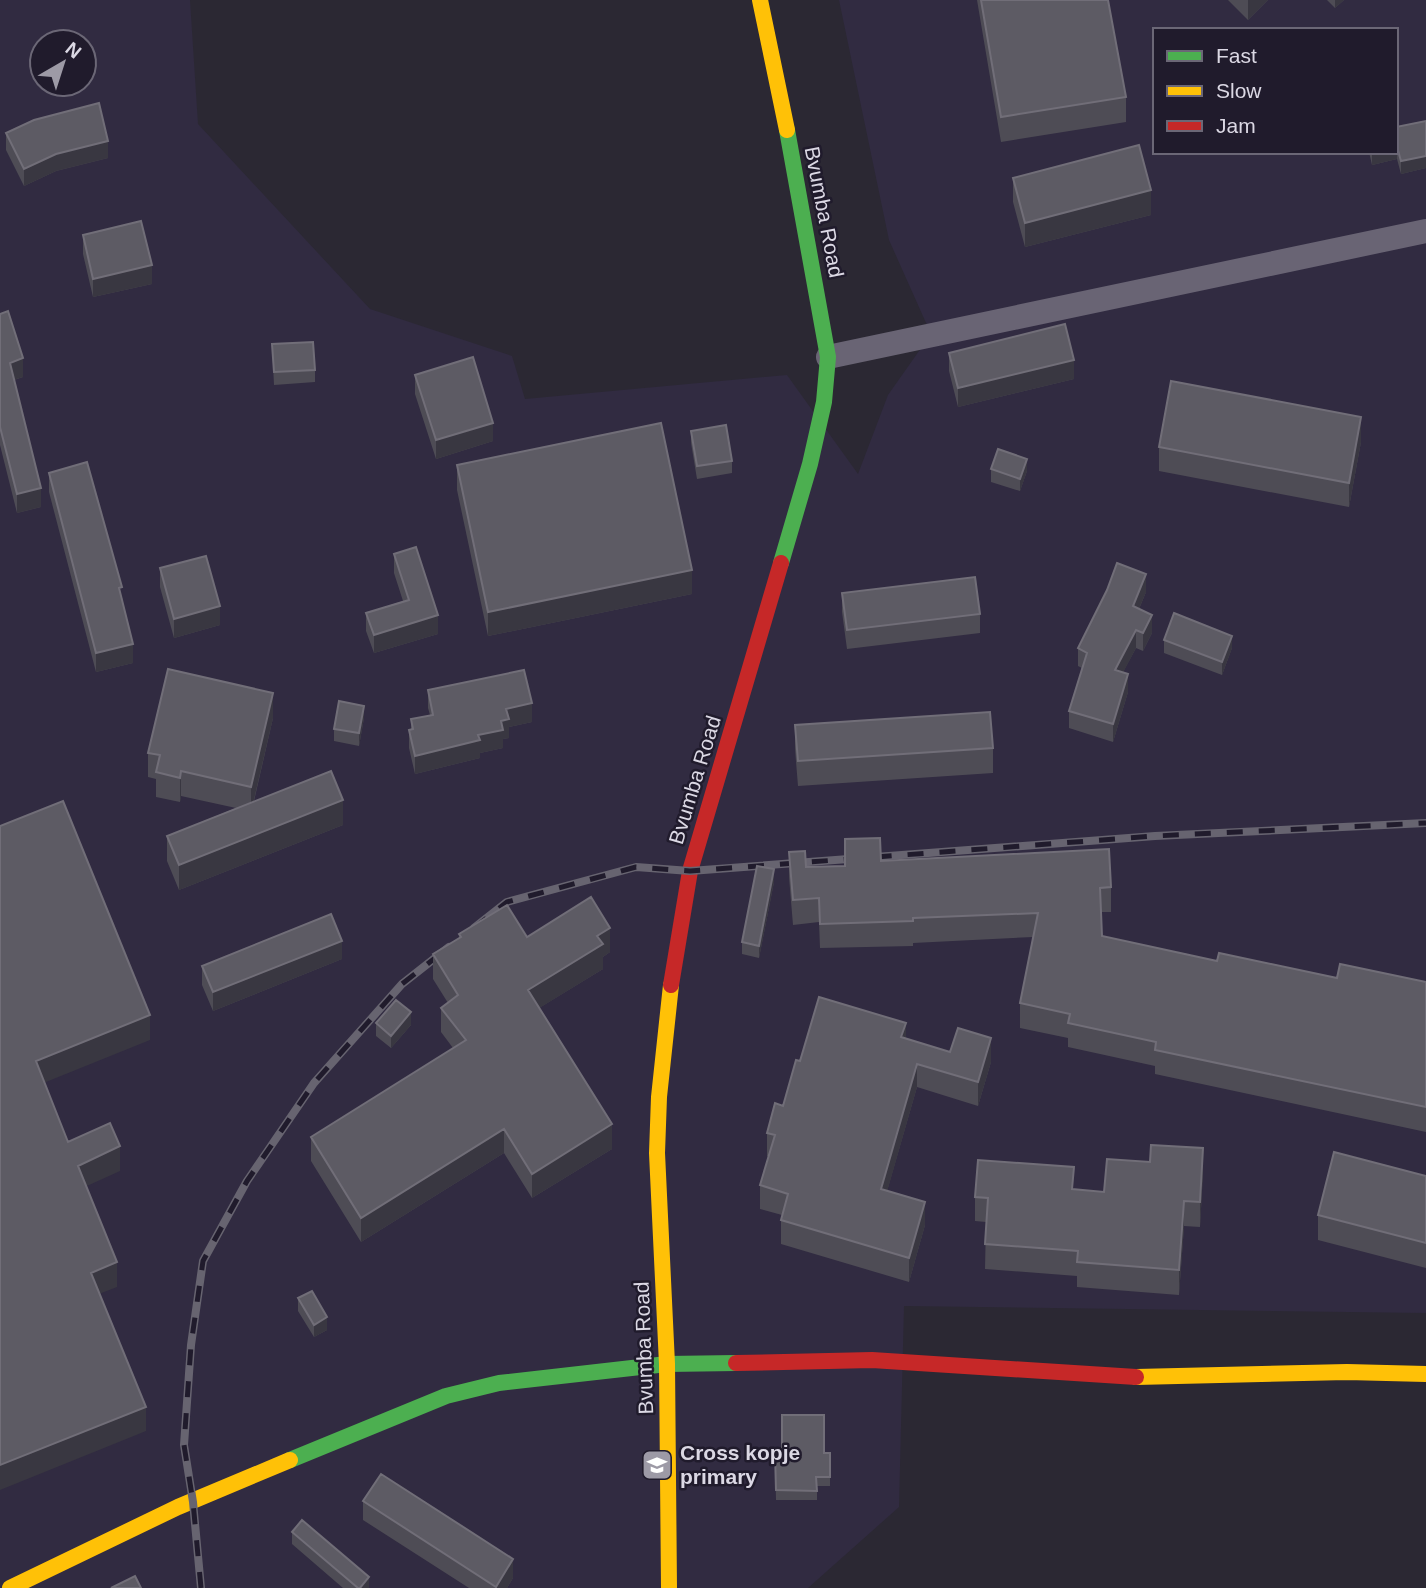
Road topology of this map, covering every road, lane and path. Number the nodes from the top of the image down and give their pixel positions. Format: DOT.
graph roads {
  1 [pos="760,0"];
  2 [pos="1426,231"];
  3 [pos="828,357"];
  4 [pos="667,1364"];
  5 [pos="1426,1374"];
  6 [pos="10,1588"];
  7 [pos="669,1588"];
  1 -- 3 [label="street, Bvumba Road"];
  2 -- 3 [label="street"];
  3 -- 4 [label="street, Bvumba Road"];
  4 -- 5 [label="street"];
  4 -- 6 [label="street"];
  4 -- 7 [label="street, Bvumba Road"];
}
